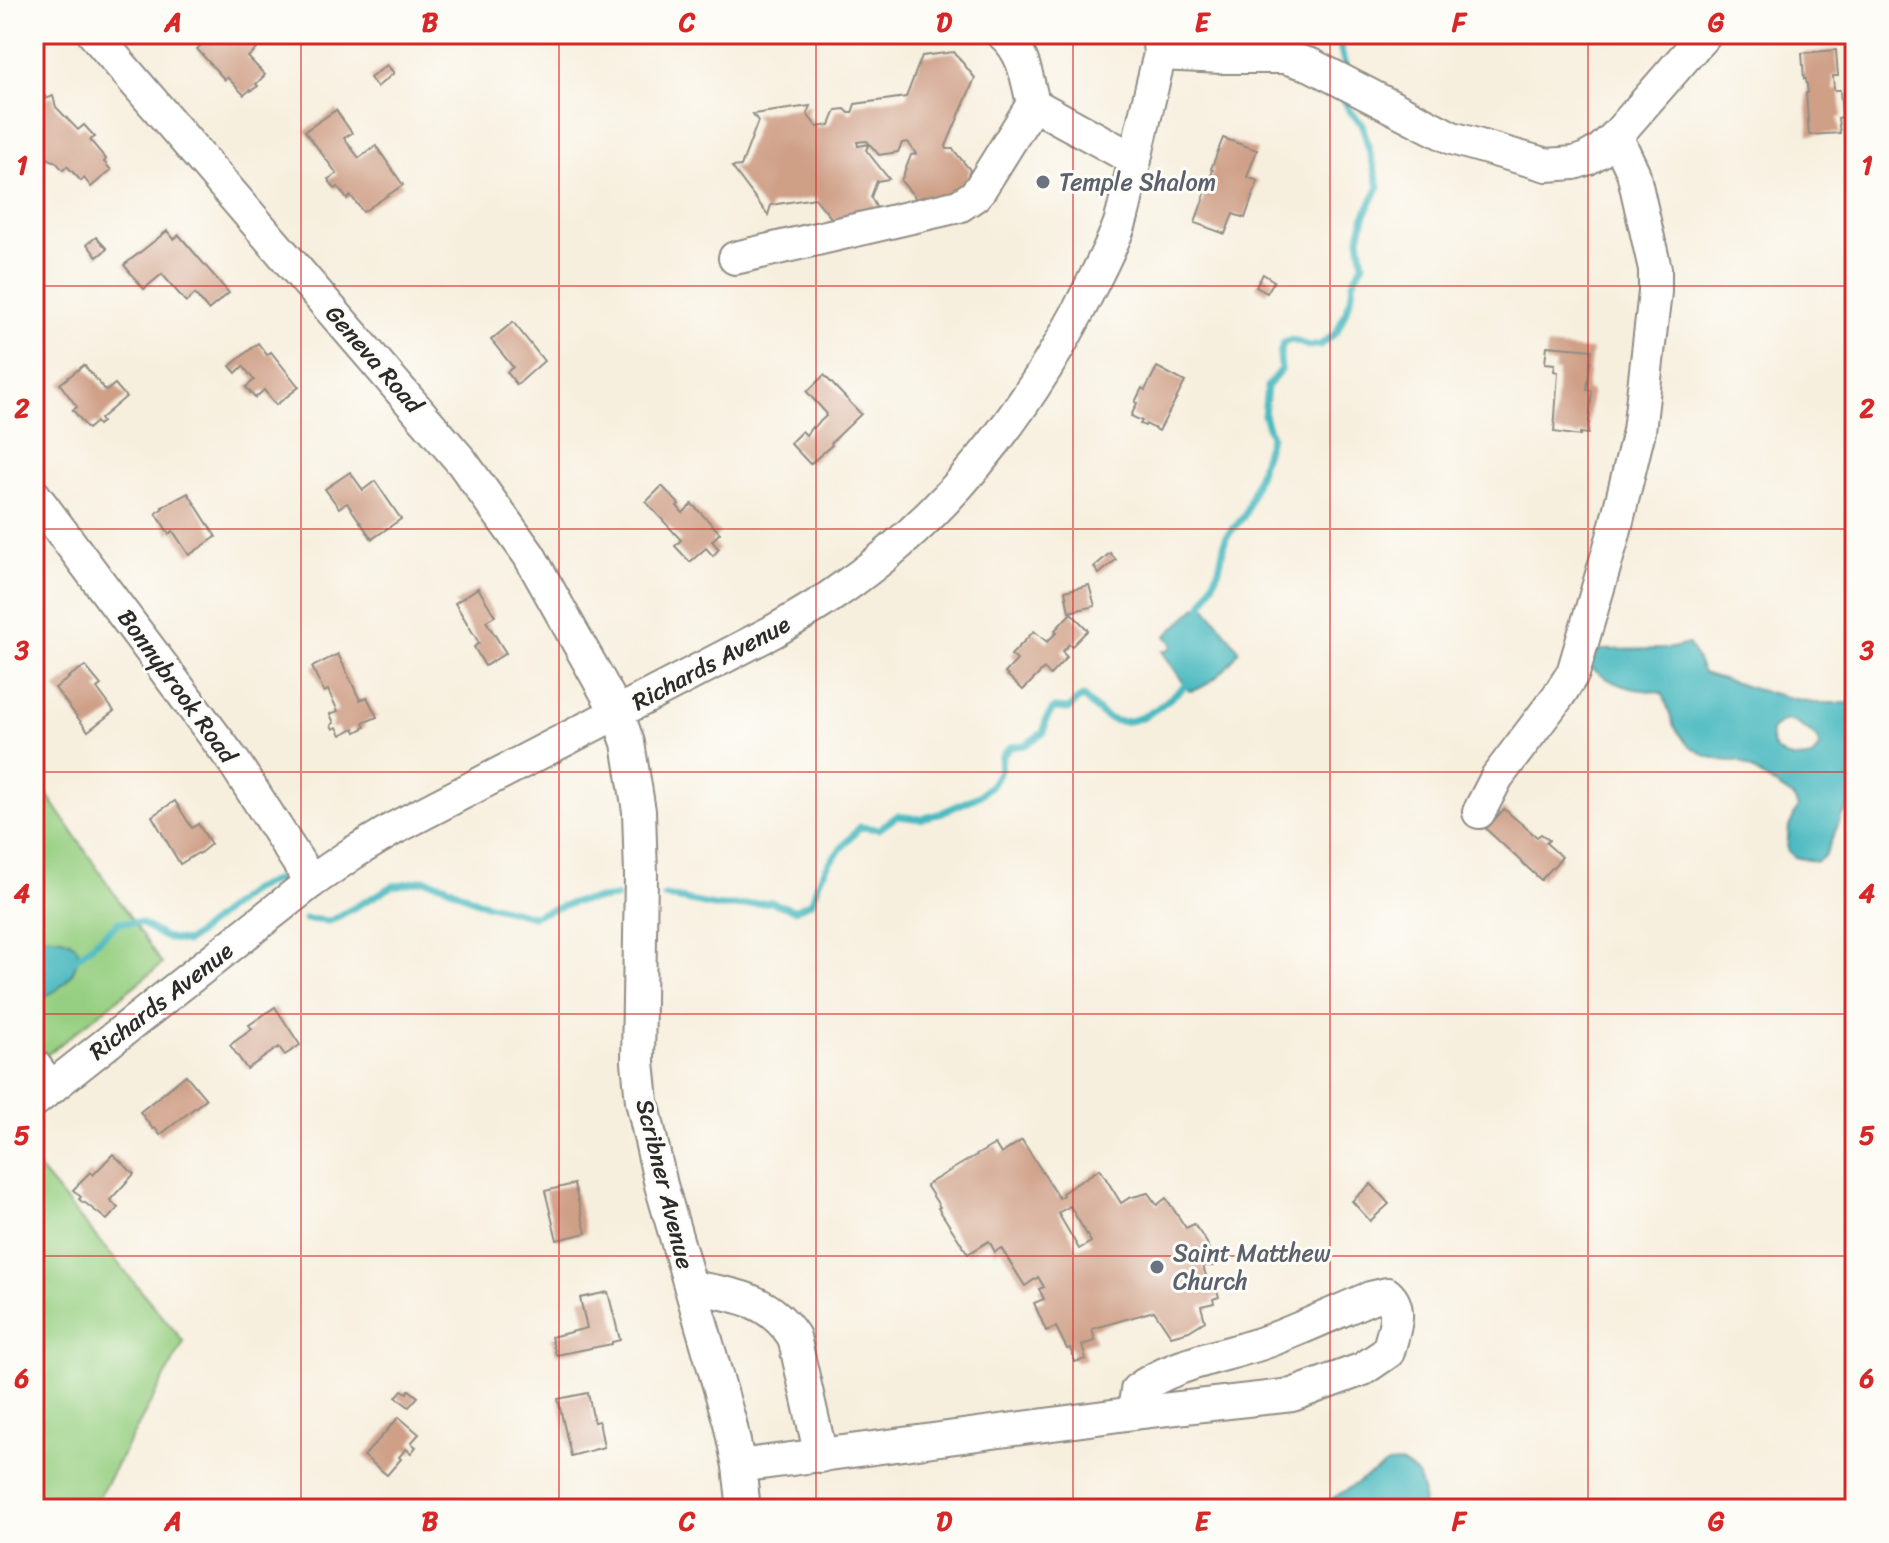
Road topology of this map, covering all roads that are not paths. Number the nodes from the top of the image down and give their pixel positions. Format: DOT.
graph roads {
  1 [pos="94,34"];
  2 [pos="1003,34"];
  3 [pos="1705,34"];
  4 [pos="1159,44"];
  5 [pos="1033,104"];
  6 [pos="1616,136"];
  7 [pos="1135,160"];
  8 [pos="735,258"];
  9 [pos="34,495"];
  10 [pos="617,712"];
  11 [pos="1479,812"];
  12 [pos="311,882"];
  13 [pos="40,1085"];
  14 [pos="691,1287"];
  15 [pos="1134,1413"];
  16 [pos="821,1456"];
  17 [pos="739,1466"];
  18 [pos="744,1509"];
  1 -- 10 [label="street, Geneva Road"];
  2 -- 5 [label="street"];
  3 -- 6 [label="street"];
  4 -- 6 [label="street"];
  4 -- 7 [label="street, Richards Avenue"];
  5 -- 7 [label="street"];
  5 -- 8 [label="street"];
  6 -- 11 [label="street"];
  7 -- 10 [label="street, Richards Avenue"];
  9 -- 12 [label="street, Bonnybrook Road"];
  10 -- 12 [label="street, Richards Avenue"];
  10 -- 14 [label="street, Scribner Avenue"];
  12 -- 13 [label="street, Richards Avenue"];
  14 -- 16 [label="street"];
  14 -- 17 [label="street, Scribner Avenue"];
  15 -- 15 [label="street"];
  15 -- 16 [label="street"];
  16 -- 17 [label="street"];
  17 -- 18 [label="street, Scribner Avenue"];
}
